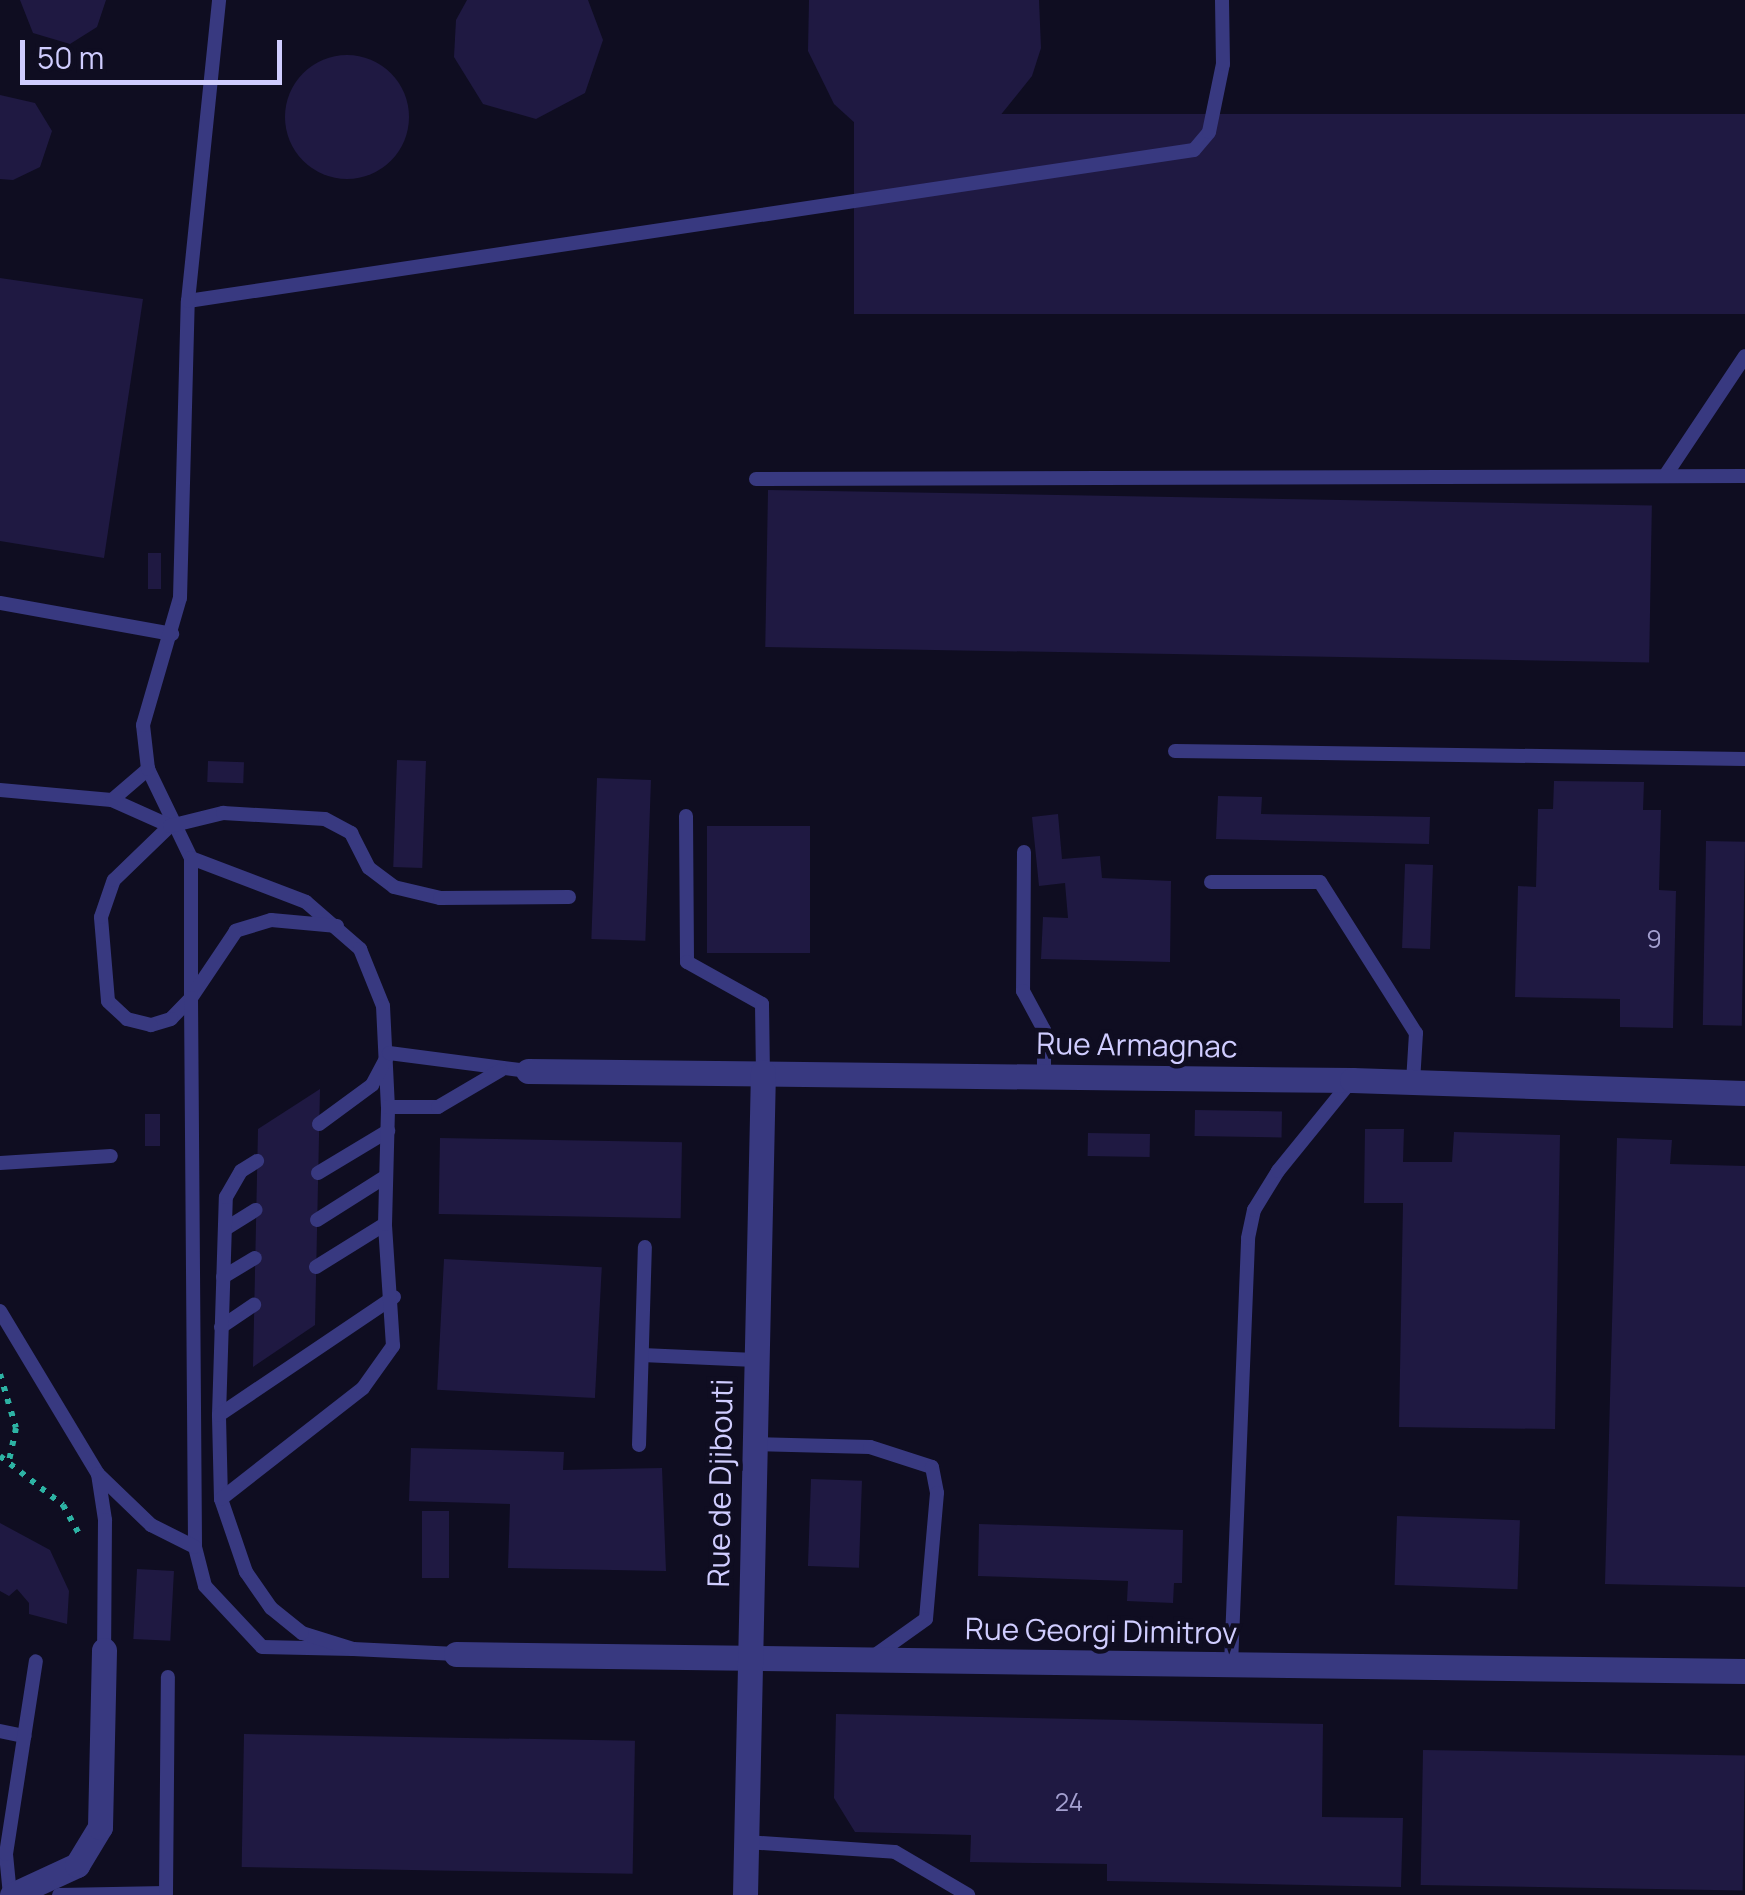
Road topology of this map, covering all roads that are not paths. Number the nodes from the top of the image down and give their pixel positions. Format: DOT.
graph roads {
  1 [pos="219,0"];
  2 [pos="1222,0"];
  3 [pos="188,301"];
  4 [pos="1745,356"];
  5 [pos="1665,476"];
  6 [pos="1745,476"];
  7 [pos="756,478"];
  8 [pos="0,604"];
  9 [pos="172,634"];
  10 [pos="1175,751"];
  11 [pos="1745,759"];
  12 [pos="148,769"];
  13 [pos="0,790"];
  14 [pos="112,800"];
  15 [pos="686,816"];
  16 [pos="170,826"];
  17 [pos="1024,852"];
  18 [pos="191,858"];
  19 [pos="1211,882"];
  20 [pos="569,897"];
  21 [pos="337,926"];
  22 [pos="191,998"];
  23 [pos="389,1053"];
  24 [pos="501,1070"];
  25 [pos="528,1070"];
  26 [pos="763,1072"];
  27 [pos="1044,1076"];
  28 [pos="1352,1080"];
  29 [pos="1414,1082"];
  30 [pos="1745,1093"];
  31 [pos="388,1107"];
  32 [pos="319,1124"];
  33 [pos="388,1131"];
  34 [pos="111,1156"];
  35 [pos="258,1161"];
  36 [pos="0,1163"];
  37 [pos="318,1173"];
  38 [pos="385,1177"];
  39 [pos="256,1210"];
  40 [pos="317,1220"];
  41 [pos="385,1224"];
  42 [pos="224,1230"];
  43 [pos="645,1247"];
  44 [pos="255,1258"];
  45 [pos="316,1267"];
  46 [pos="223,1277"];
  47 [pos="394,1297"];
  48 [pos="254,1305"];
  49 [pos="0,1312"];
  50 [pos="221,1327"];
  51 [pos="642,1354"];
  52 [pos="755,1360"];
  53 [pos="218,1414"];
  54 [pos="753,1444"];
  55 [pos="638,1445"];
  56 [pos="98,1474"];
  57 [pos="221,1499"];
  58 [pos="195,1547"];
  59 [pos="352,1648"];
  60 [pos="104,1650"];
  61 [pos="456,1654"];
  62 [pos="749,1658"];
  63 [pos="869,1660"];
  64 [pos="36,1661"];
  65 [pos="1231,1666"];
  66 [pos="1745,1671"];
  67 [pos="168,1677"];
  68 [pos="0,1732"];
  69 [pos="24,1736"];
  70 [pos="746,1842"];
  71 [pos="11,1895"];
  72 [pos="59,1895"];
  73 [pos="745,1895"];
  74 [pos="968,1895"];
  1 -- 3 [label="lane"];
  2 -- 3 [label="lane"];
  3 -- 9 [label="lane"];
  4 -- 5 [label="lane"];
  5 -- 6 [label="lane"];
  5 -- 7 [label="lane"];
  8 -- 9 [label="lane"];
  9 -- 12 [label="lane"];
  10 -- 11 [label="lane"];
  12 -- 14 [label="lane"];
  12 -- 16 [label="lane"];
  13 -- 14 [label="lane"];
  14 -- 16 [label="lane"];
  15 -- 26 [label="lane"];
  16 -- 18 [label="lane"];
  16 -- 20 [label="lane"];
  16 -- 22 [label="lane"];
  17 -- 27 [label="lane"];
  18 -- 21 [label="lane"];
  18 -- 22 [label="lane"];
  19 -- 29 [label="lane"];
  21 -- 22 [label="lane"];
  21 -- 23 [label="lane"];
  22 -- 58 [label="lane"];
  23 -- 24 [label="lane"];
  23 -- 31 [label="lane"];
  23 -- 32 [label="lane"];
  24 -- 25 [label="lane"];
  24 -- 31 [label="lane"];
  25 -- 26 [label="street, Rue Armagnac"];
  26 -- 27 [label="street, Rue Armagnac"];
  26 -- 52 [label="street, Rue de Djibouti"];
  27 -- 28 [label="street, Rue Armagnac"];
  28 -- 29 [label="street, Rue Armagnac"];
  28 -- 65 [label="lane"];
  29 -- 30 [label="street, Rue Armagnac"];
  31 -- 33 [label="lane"];
  33 -- 37 [label="lane"];
  33 -- 38 [label="lane"];
  34 -- 36 [label="lane"];
  35 -- 42 [label="lane"];
  38 -- 40 [label="lane"];
  38 -- 41 [label="lane"];
  39 -- 42 [label="lane"];
  41 -- 45 [label="lane"];
  41 -- 47 [label="lane"];
  42 -- 46 [label="lane"];
  43 -- 51 [label="lane"];
  44 -- 46 [label="lane"];
  46 -- 50 [label="lane"];
  47 -- 53 [label="lane"];
  47 -- 57 [label="lane"];
  48 -- 50 [label="lane"];
  49 -- 56 [label="lane"];
  50 -- 53 [label="lane"];
  51 -- 52 [label="lane"];
  51 -- 55 [label="lane"];
  52 -- 54 [label="street, Rue de Djibouti"];
  53 -- 57 [label="lane"];
  54 -- 62 [label="street, Rue de Djibouti"];
  54 -- 63 [label="lane"];
  56 -- 58 [label="lane"];
  56 -- 60 [label="lane"];
  57 -- 59 [label="lane"];
  58 -- 59 [label="lane"];
  59 -- 61 [label="lane"];
  60 -- 71 [label="street"];
  61 -- 62 [label="street, Rue Georgi Dimitrov"];
  62 -- 63 [label="street, Rue Georgi Dimitrov"];
  62 -- 70 [label="street, Rue de Djibouti"];
  63 -- 65 [label="street, Rue Georgi Dimitrov"];
  64 -- 69 [label="lane"];
  65 -- 66 [label="street, Rue Georgi Dimitrov"];
  67 -- 72 [label="lane"];
  68 -- 69 [label="lane"];
  69 -- 71 [label="lane"];
  70 -- 73 [label="street, Rue de Djibouti"];
  70 -- 74 [label="lane"];
}
